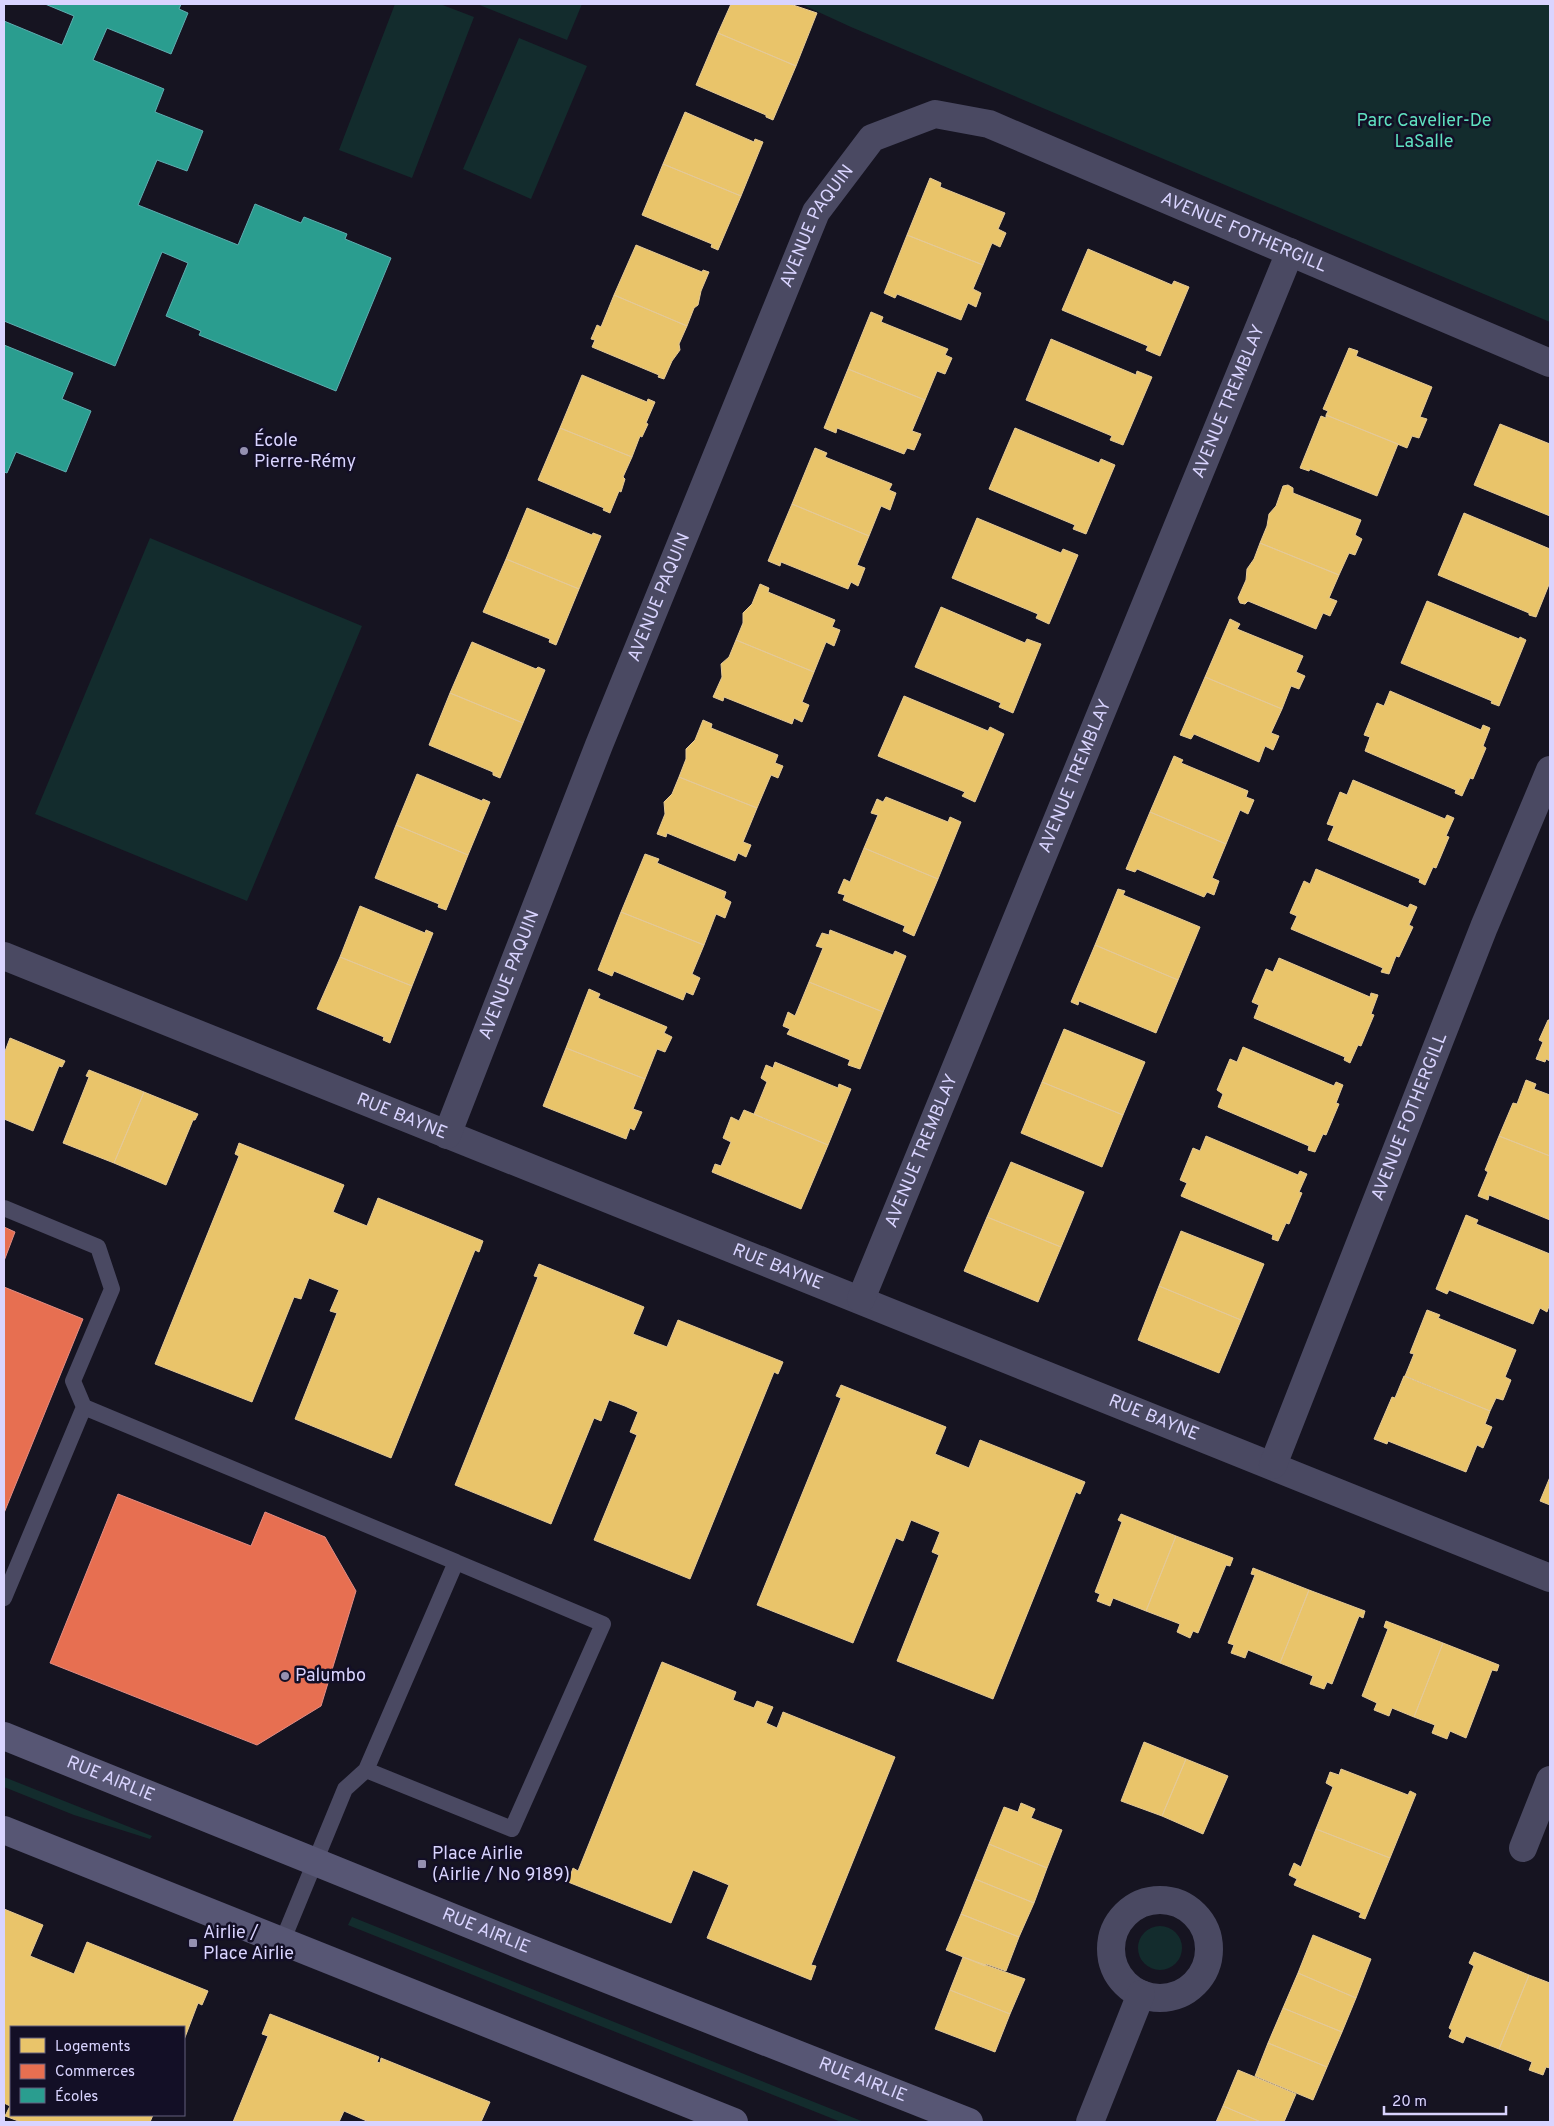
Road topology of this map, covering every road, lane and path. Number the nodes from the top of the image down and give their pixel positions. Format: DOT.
graph roads {
  1 [pos="935,114"];
  2 [pos="1290,252"];
  3 [pos="1550,363"];
  4 [pos="1550,770"];
  5 [pos="4,956"];
  6 [pos="447,1134"];
  7 [pos="4,1208"];
  8 [pos="860,1299"];
  9 [pos="84,1407"];
  10 [pos="1273,1465"];
  11 [pos="456,1562"];
  12 [pos="1550,1578"];
  13 [pos="4,1598"];
  14 [pos="4,1736"];
  15 [pos="366,1770"];
  16 [pos="1550,1780"];
  17 [pos="4,1830"];
  18 [pos="1523,1848"];
  19 [pos="316,1862"];
  20 [pos="282,1942"];
  21 [pos="1141,1994"];
  22 [pos="734,2122"];
  23 [pos="969,2122"];
  24 [pos="1090,2122"];
  1 -- 2 [label="street, AVENUE FOTHERGILL"];
  1 -- 6 [label="street, AVENUE PAQUIN"];
  2 -- 3 [label="street, AVENUE FOTHERGILL"];
  2 -- 8 [label="street, AVENUE TREMBLAY"];
  4 -- 10 [label="street, AVENUE FOTHERGILL"];
  5 -- 6 [label="street, RUE BAYNE"];
  6 -- 8 [label="street, RUE BAYNE"];
  7 -- 9 [label="lane"];
  8 -- 10 [label="street, RUE BAYNE"];
  9 -- 11 [label="lane"];
  9 -- 13 [label="lane"];
  10 -- 12 [label="street, RUE BAYNE"];
  11 -- 15 [label="lane"];
  11 -- 15 [label="lane"];
  14 -- 19 [label="main road, RUE AIRLIE"];
  15 -- 19 [label="lane"];
  16 -- 18 [label="street"];
  17 -- 20 [label="main road"];
  19 -- 20 [label="lane"];
  19 -- 23 [label="main road, RUE AIRLIE"];
  20 -- 22 [label="main road"];
  21 -- 24 [label="street"];
}
